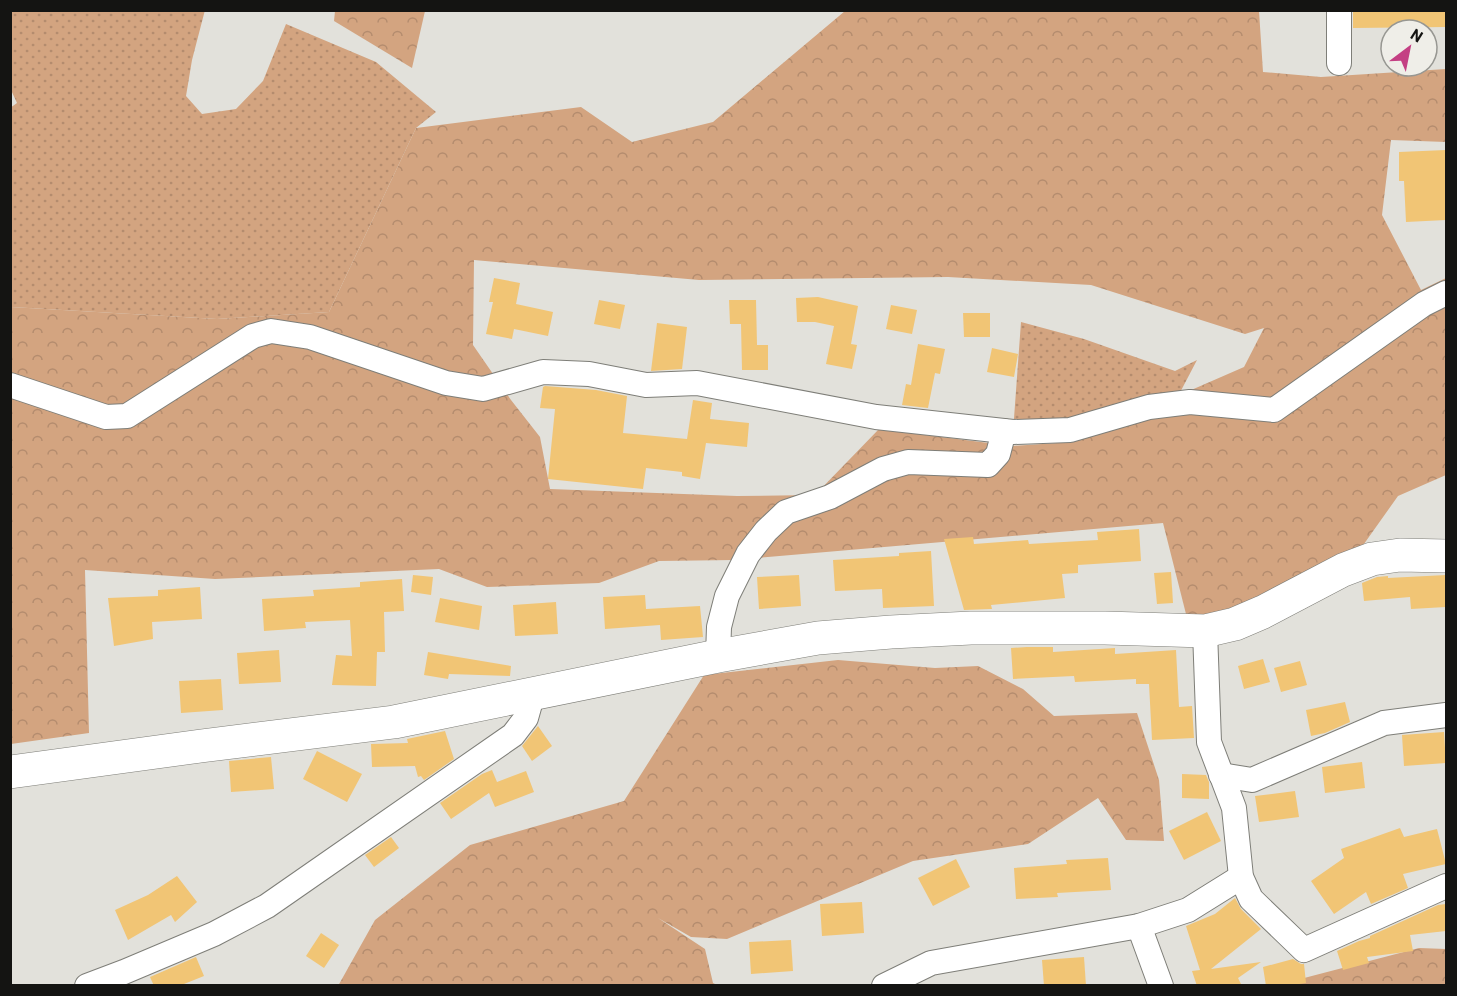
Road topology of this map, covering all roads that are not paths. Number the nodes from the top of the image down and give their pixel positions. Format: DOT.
graph roads {
  1 [pos="1339,10"];
  2 [pos="1339,63"];
  3 [pos="1446,293"];
  4 [pos="10,386"];
  5 [pos="1004,432"];
  6 [pos="1446,556"];
  7 [pos="1205,631"];
  8 [pos="718,656"];
  9 [pos="532,693"];
  10 [pos="1446,715"];
  11 [pos="10,772"];
  12 [pos="1221,775"];
  13 [pos="1241,877"];
  14 [pos="1446,886"];
  15 [pos="1139,926"];
  16 [pos="87,986"];
  17 [pos="884,986"];
  18 [pos="1161,986"];
  1 -- 2 [label="street"];
  3 -- 5 [label="street"];
  4 -- 5 [label="street"];
  5 -- 8 [label="street"];
  6 -- 7 [label="street"];
  7 -- 8 [label="street"];
  7 -- 12 [label="street"];
  8 -- 9 [label="street"];
  9 -- 11 [label="street"];
  9 -- 16 [label="street"];
  10 -- 12 [label="street"];
  12 -- 13 [label="street"];
  13 -- 14 [label="street"];
  13 -- 15 [label="street"];
  15 -- 17 [label="street"];
  15 -- 18 [label="street"];
}
